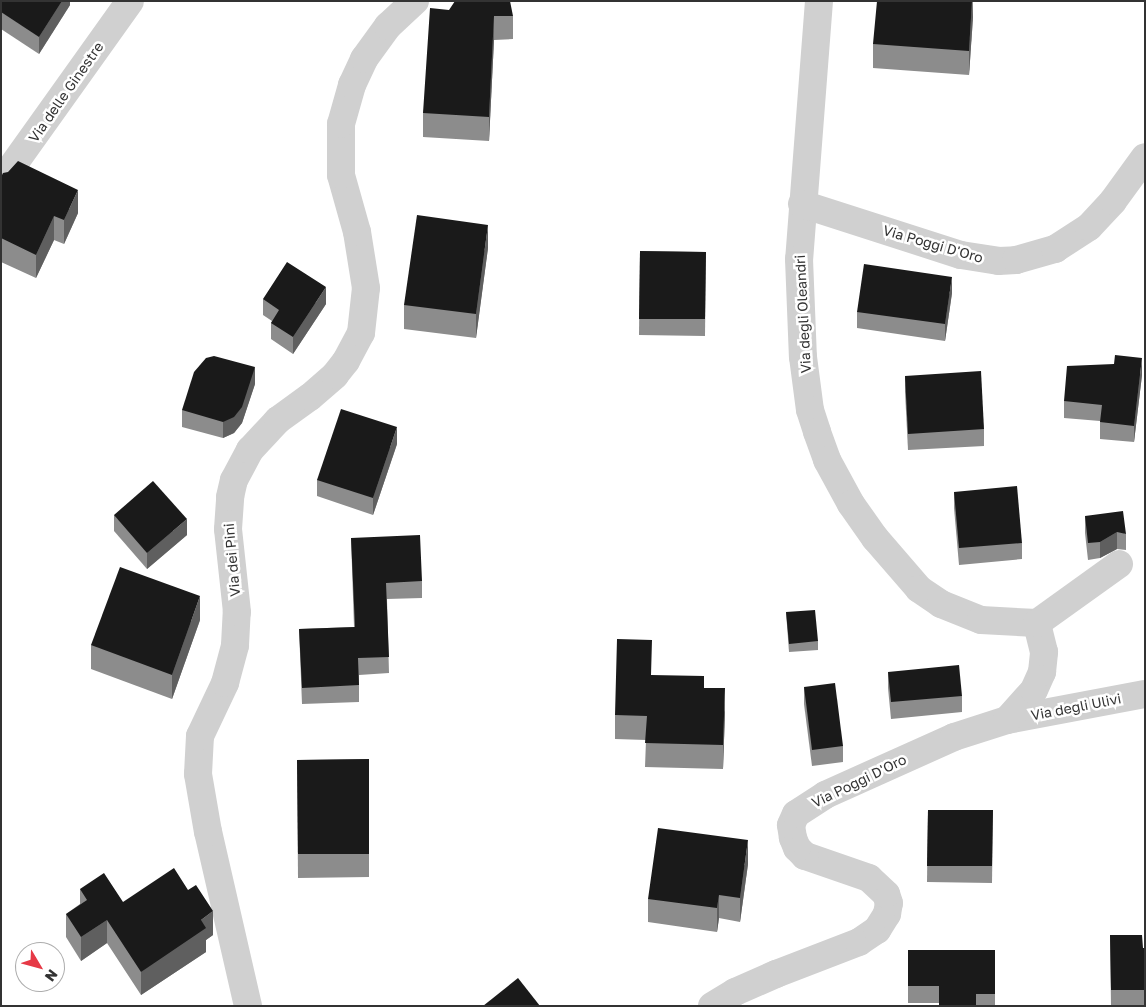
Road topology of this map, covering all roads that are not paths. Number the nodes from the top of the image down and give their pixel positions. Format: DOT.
graph roads {
  1 [pos="130,1"];
  2 [pos="415,1"];
  3 [pos="820,1"];
  4 [pos="1145,157"];
  5 [pos="1,182"];
  6 [pos="802,204"];
  7 [pos="1119,564"];
  8 [pos="1037,623"];
  9 [pos="1145,694"];
  10 [pos="1007,720"];
  11 [pos="248,1006"];
  12 [pos="712,1006"];
  1 -- 5 [label="street, Via delle Ginestre"];
  2 -- 11 [label="street, Via dei Pini"];
  3 -- 6 [label="street, Via degli Oleandri"];
  4 -- 6 [label="street, Via Poggi D'Oro"];
  6 -- 8 [label="street, Via degli Oleandri"];
  7 -- 8 [label="street"];
  8 -- 10 [label="street"];
  9 -- 10 [label="street, Via degli Ulivi"];
  10 -- 12 [label="street, Via Poggi D'Oro"];
}
